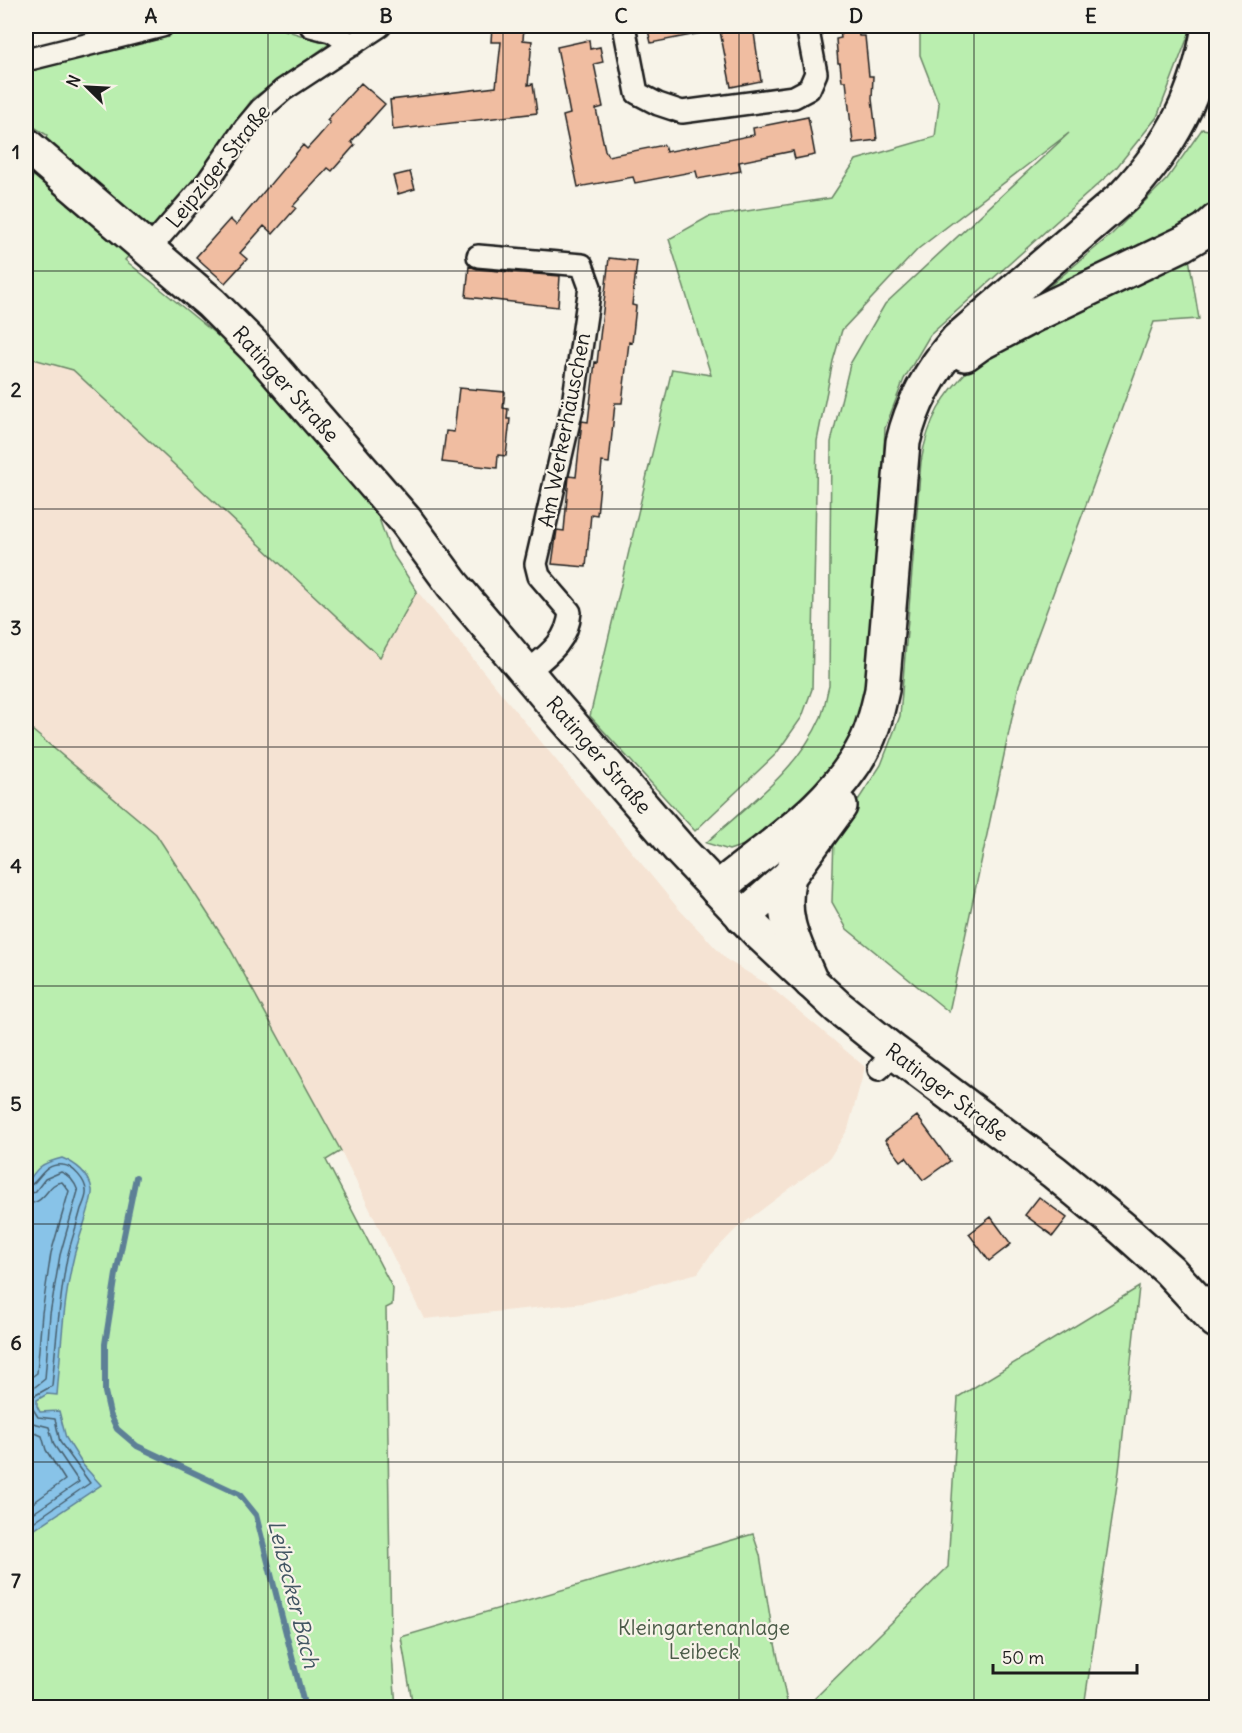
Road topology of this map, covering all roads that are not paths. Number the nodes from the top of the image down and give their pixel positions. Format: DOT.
graph roads {
  1 [pos="162,26"];
  2 [pos="311,26"];
  3 [pos="380,26"];
  4 [pos="624,26"];
  5 [pos="807,26"];
  6 [pos="1209,26"];
  7 [pos="352,45"];
  8 [pos="26,60"];
  9 [pos="26,144"];
  10 [pos="1216,221"];
  11 [pos="149,249"];
  12 [pos="478,256"];
  13 [pos="527,672"];
  14 [pos="789,876"];
  15 [pos="717,889"];
  16 [pos="743,917"];
  17 [pos="811,982"];
  18 [pos="1216,1321"];
  1 -- 8 [label="street"];
  2 -- 7 [label="street"];
  3 -- 7 [label="street, Leipziger Straße"];
  4 -- 5 [label="street"];
  6 -- 15 [label="main road"];
  7 -- 11 [label="street, Leipziger Straße"];
  9 -- 11 [label="main road, Ratinger Straße"];
  10 -- 14 [label="main road"];
  11 -- 13 [label="main road, Ratinger Straße"];
  12 -- 13 [label="street, Am Werkerhäuschen"];
  13 -- 15 [label="main road, Ratinger Straße"];
  14 -- 16 [label="main road"];
  14 -- 17 [label="main road"];
  15 -- 16 [label="main road, Ratinger Straße"];
  16 -- 17 [label="main road, Ratinger Straße"];
  17 -- 18 [label="main road, Ratinger Straße"];
}
